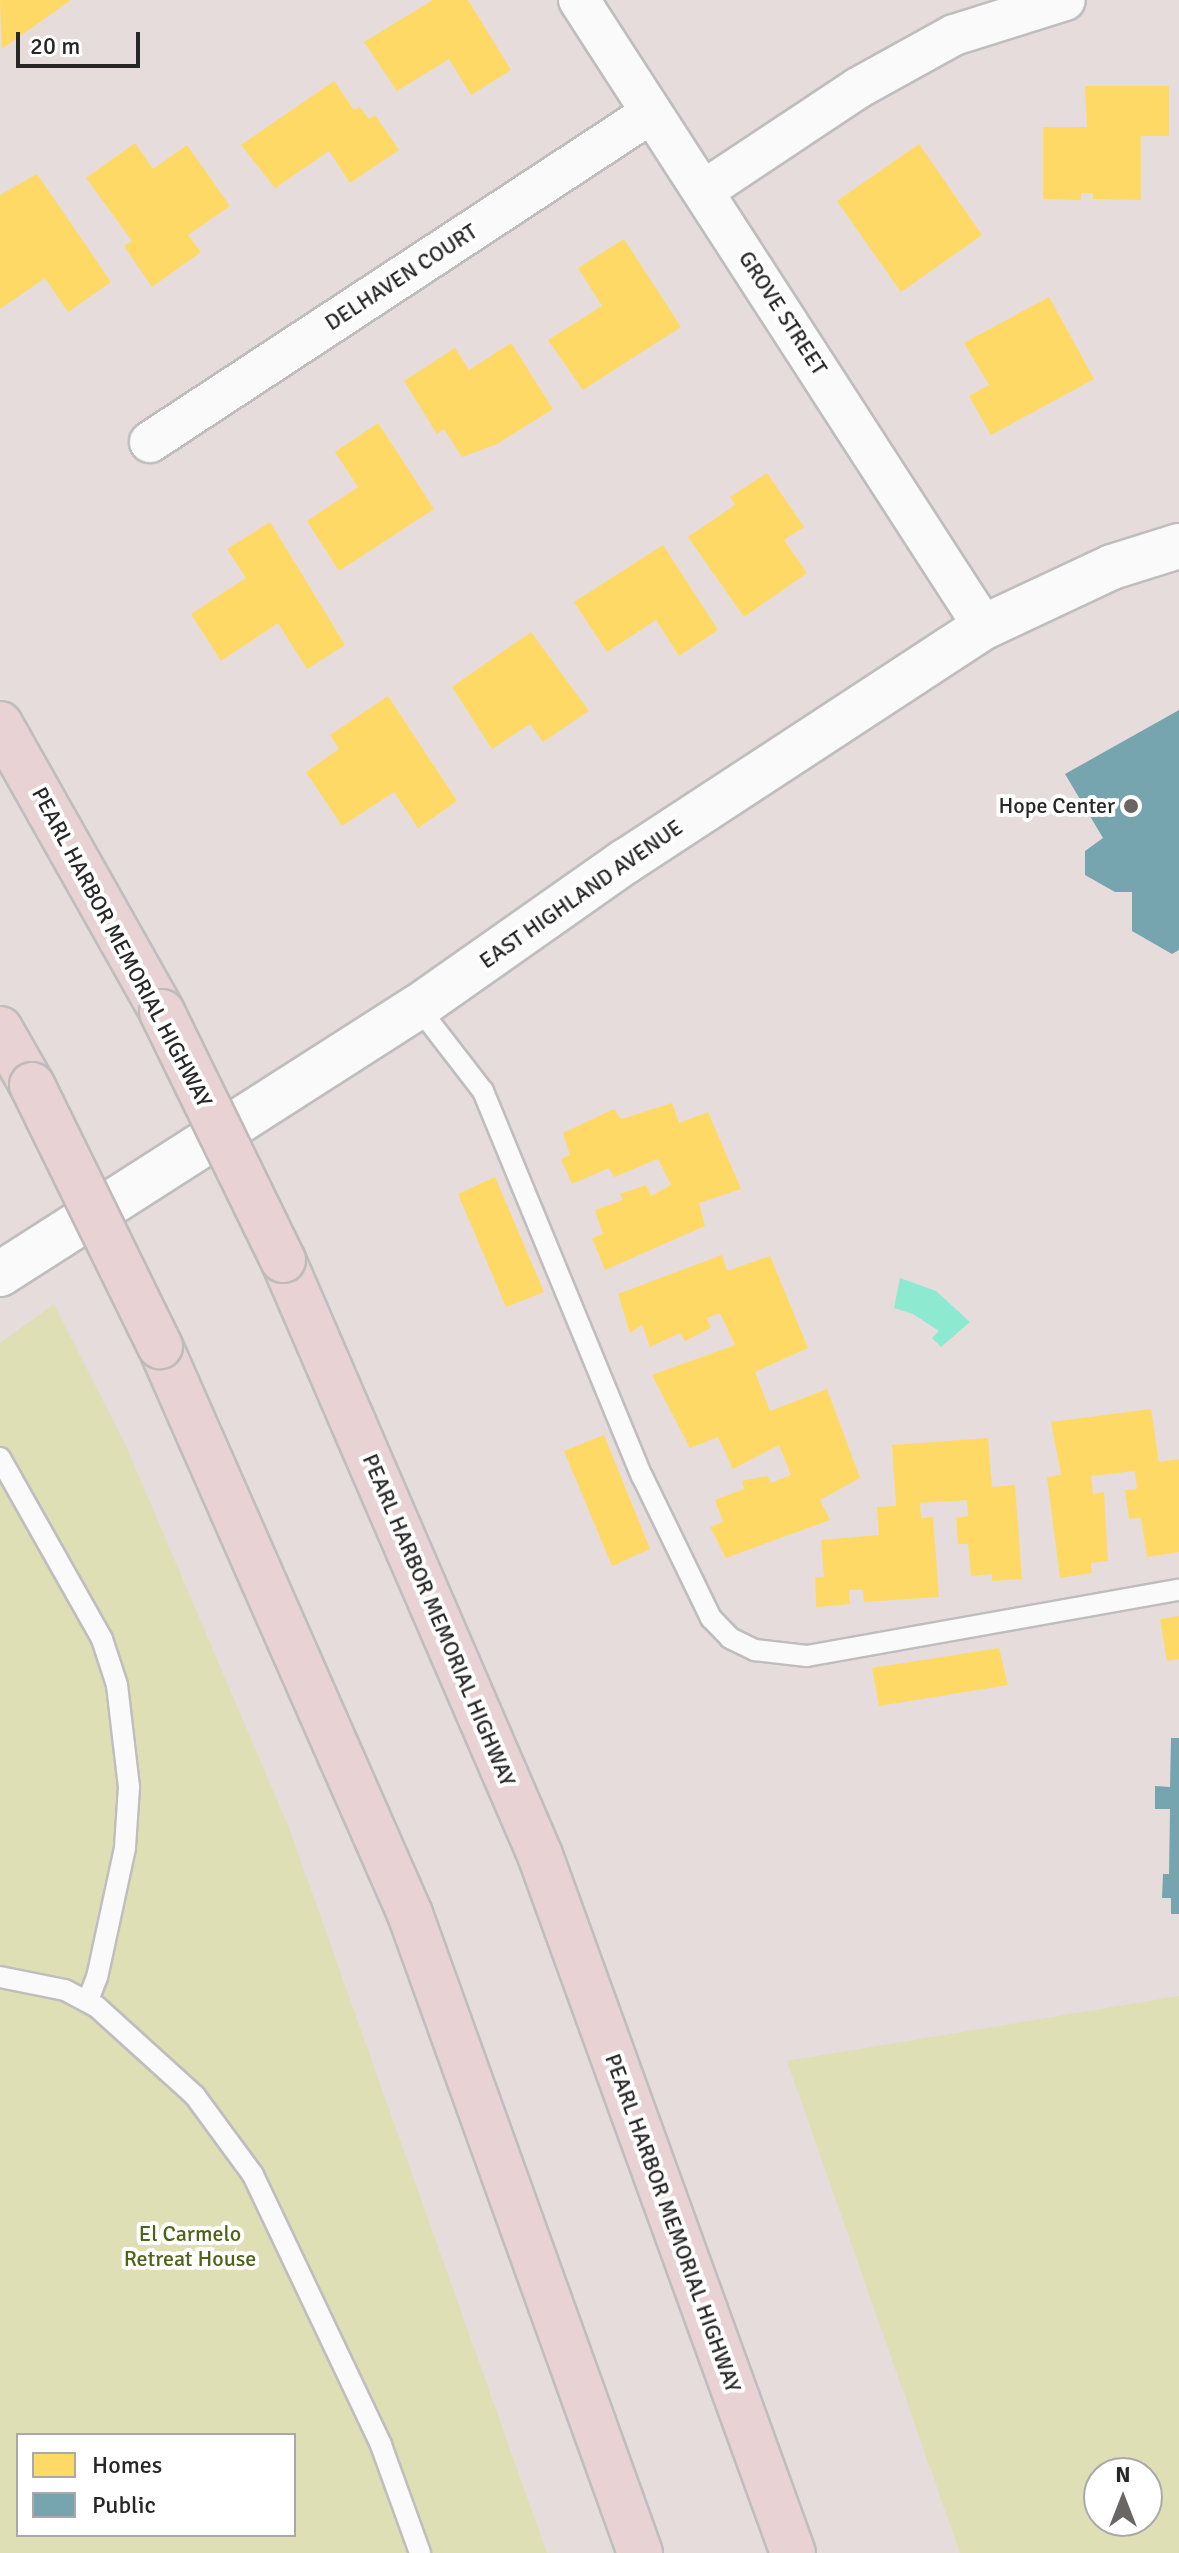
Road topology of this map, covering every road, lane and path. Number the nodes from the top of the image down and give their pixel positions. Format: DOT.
graph roads {
  1 [pos="579,0"];
  2 [pos="1065,0"];
  3 [pos="651,113"];
  4 [pos="703,191"];
  5 [pos="150,442"];
  6 [pos="1179,546"];
  7 [pos="984,627"];
  8 [pos="0,724"];
  9 [pos="418,1007"];
  10 [pos="0,1029"];
  11 [pos="0,1274"];
  12 [pos="0,1458"];
  13 [pos="1179,1590"];
  14 [pos="0,1977"];
  15 [pos="88,2001"];
  16 [pos="420,2553"];
  17 [pos="640,2553"];
  18 [pos="793,2553"];
  1 -- 3 [label="street, GROVE STREET"];
  2 -- 4 [label="street"];
  3 -- 4 [label="street, GROVE STREET"];
  3 -- 5 [label="street, DELHAVEN COURT"];
  4 -- 7 [label="street, GROVE STREET"];
  6 -- 7 [label="main road, EAST HIGHLAND AVENUE"];
  7 -- 9 [label="main road, EAST HIGHLAND AVENUE"];
  8 -- 18 [label="highway, PEARL HARBOR MEMORIAL HIGHWAY, bridge"];
  9 -- 11 [label="main road, EAST HIGHLAND AVENUE"];
  9 -- 13 [label="lane"];
  10 -- 17 [label="highway, bridge"];
  12 -- 15 [label="lane"];
  14 -- 15 [label="lane"];
  15 -- 16 [label="lane"];
}
